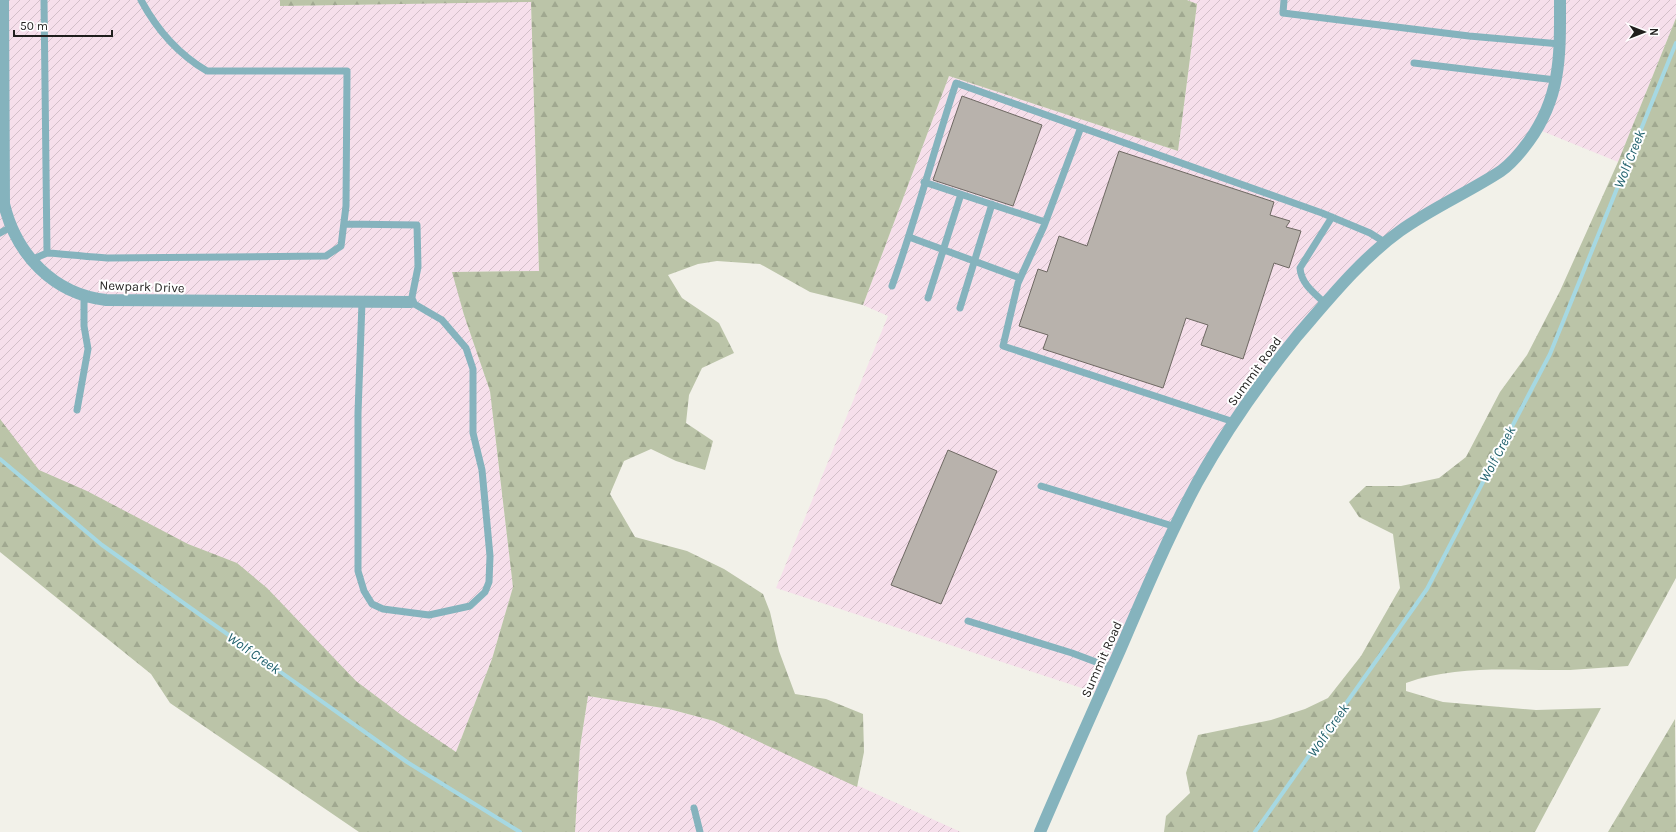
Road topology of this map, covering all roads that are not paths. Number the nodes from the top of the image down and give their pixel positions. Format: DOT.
graph roads {
  1 [pos="2,0"];
  2 [pos="44,0"];
  3 [pos="141,0"];
  4 [pos="1284,0"];
  5 [pos="1560,0"];
  6 [pos="1560,44"];
  7 [pos="1414,63"];
  8 [pos="1556,80"];
  9 [pos="1,114"];
  10 [pos="1081,127"];
  11 [pos="924,182"];
  12 [pos="961,194"];
  13 [pos="992,204"];
  14 [pos="1332,217"];
  15 [pos="1045,222"];
  16 [pos="344,224"];
  17 [pos="11,227"];
  18 [pos="0,233"];
  19 [pos="909,238"];
  20 [pos="1386,243"];
  21 [pos="942,250"];
  22 [pos="47,253"];
  23 [pos="31,260"];
  24 [pos="975,262"];
  25 [pos="1020,278"];
  26 [pos="892,286"];
  27 [pos="84,296"];
  28 [pos="928,298"];
  29 [pos="362,302"];
  30 [pos="411,302"];
  31 [pos="1326,304"];
  32 [pos="960,308"];
  33 [pos="76,410"];
  34 [pos="1234,422"];
  35 [pos="1041,486"];
  36 [pos="1176,527"];
  37 [pos="968,621"];
  38 [pos="1112,668"];
  39 [pos="694,808"];
  40 [pos="700,832"];
  41 [pos="1040,832"];
  1 -- 9 [label="street, Newpark Drive"];
  2 -- 22 [label="lane"];
  3 -- 16 [label="lane"];
  4 -- 6 [label="lane"];
  5 -- 6 [label="street, Summit Road"];
  6 -- 8 [label="street, Summit Road"];
  7 -- 8 [label="lane"];
  8 -- 20 [label="street, Summit Road"];
  9 -- 17 [label="street, Newpark Drive"];
  10 -- 11 [label="lane"];
  10 -- 14 [label="lane"];
  10 -- 15 [label="lane"];
  11 -- 12 [label="lane"];
  11 -- 19 [label="lane"];
  12 -- 13 [label="lane"];
  12 -- 21 [label="lane"];
  13 -- 15 [label="lane"];
  13 -- 24 [label="lane"];
  14 -- 20 [label="lane"];
  14 -- 31 [label="lane"];
  15 -- 25 [label="lane"];
  16 -- 22 [label="lane"];
  16 -- 30 [label="lane"];
  17 -- 18 [label="lane"];
  17 -- 23 [label="street, Newpark Drive"];
  19 -- 21 [label="lane"];
  19 -- 26 [label="lane"];
  20 -- 31 [label="street, Summit Road"];
  21 -- 24 [label="lane"];
  21 -- 28 [label="lane"];
  22 -- 23 [label="lane"];
  23 -- 27 [label="street, Newpark Drive"];
  24 -- 25 [label="lane"];
  24 -- 32 [label="lane"];
  25 -- 34 [label="lane"];
  27 -- 29 [label="street, Newpark Drive"];
  27 -- 33 [label="lane"];
  29 -- 30 [label="street, Newpark Drive"];
  29 -- 30 [label="lane"];
  31 -- 34 [label="street, Summit Road"];
  34 -- 36 [label="street, Summit Road"];
  35 -- 36 [label="lane"];
  36 -- 38 [label="street, Summit Road"];
  37 -- 38 [label="lane"];
  38 -- 41 [label="street, Summit Road"];
  39 -- 40 [label="lane"];
}
